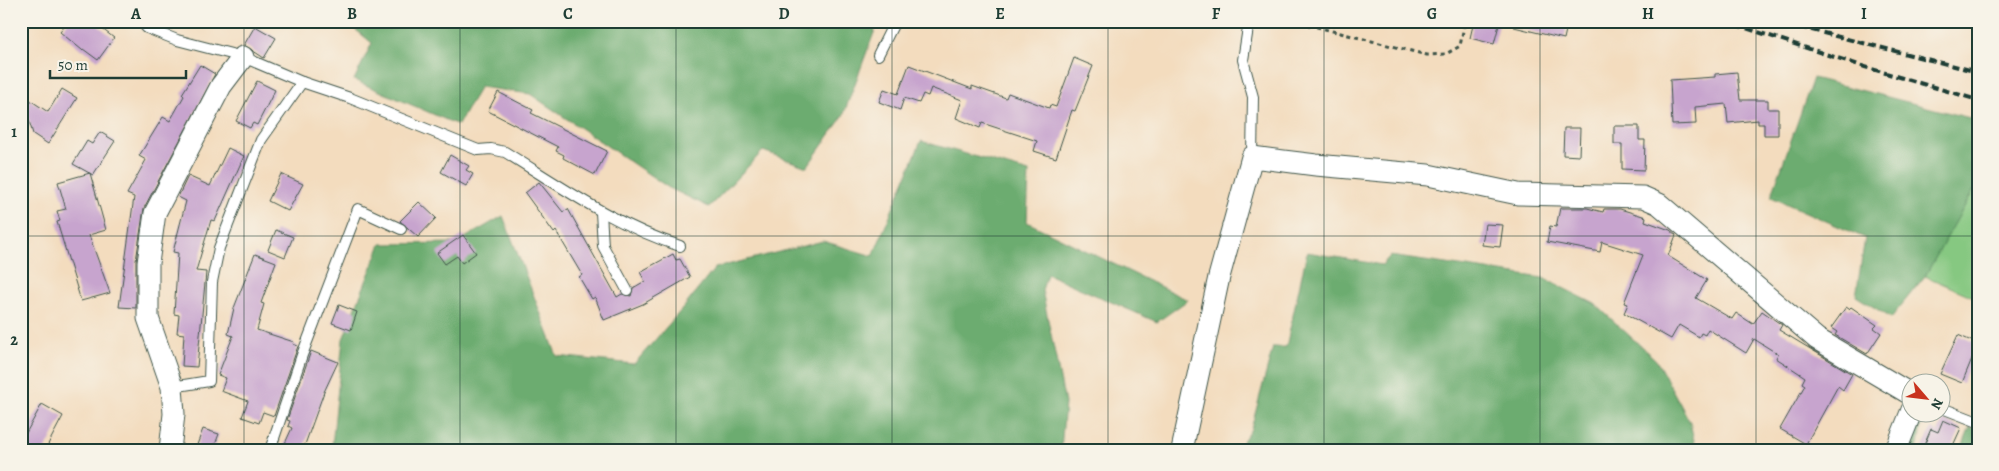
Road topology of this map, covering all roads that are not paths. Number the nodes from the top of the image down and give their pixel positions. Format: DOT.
graph roads {
  1 [pos="141,21"];
  2 [pos="895,21"];
  3 [pos="1247,21"];
  4 [pos="878,55"];
  5 [pos="243,57"];
  6 [pos="302,82"];
  7 [pos="1252,156"];
  8 [pos="601,212"];
  9 [pos="401,229"];
  10 [pos="680,246"];
  11 [pos="627,290"];
  12 [pos="172,387"];
  13 [pos="1902,389"];
  14 [pos="1952,412"];
  15 [pos="1978,422"];
  16 [pos="1906,424"];
  17 [pos="170,450"];
  18 [pos="270,450"];
  19 [pos="1182,450"];
  20 [pos="1896,450"];
  1 -- 5 [label="lane"];
  2 -- 4 [label="lane"];
  3 -- 7 [label="lane"];
  5 -- 6 [label="lane"];
  5 -- 12 [label="street"];
  6 -- 8 [label="lane"];
  6 -- 12 [label="lane"];
  7 -- 13 [label="street"];
  7 -- 19 [label="street"];
  8 -- 10 [label="lane"];
  8 -- 11 [label="lane"];
  9 -- 18 [label="lane"];
  12 -- 17 [label="street"];
  14 -- 15 [label="lane"];
  16 -- 20 [label="street"];
}
